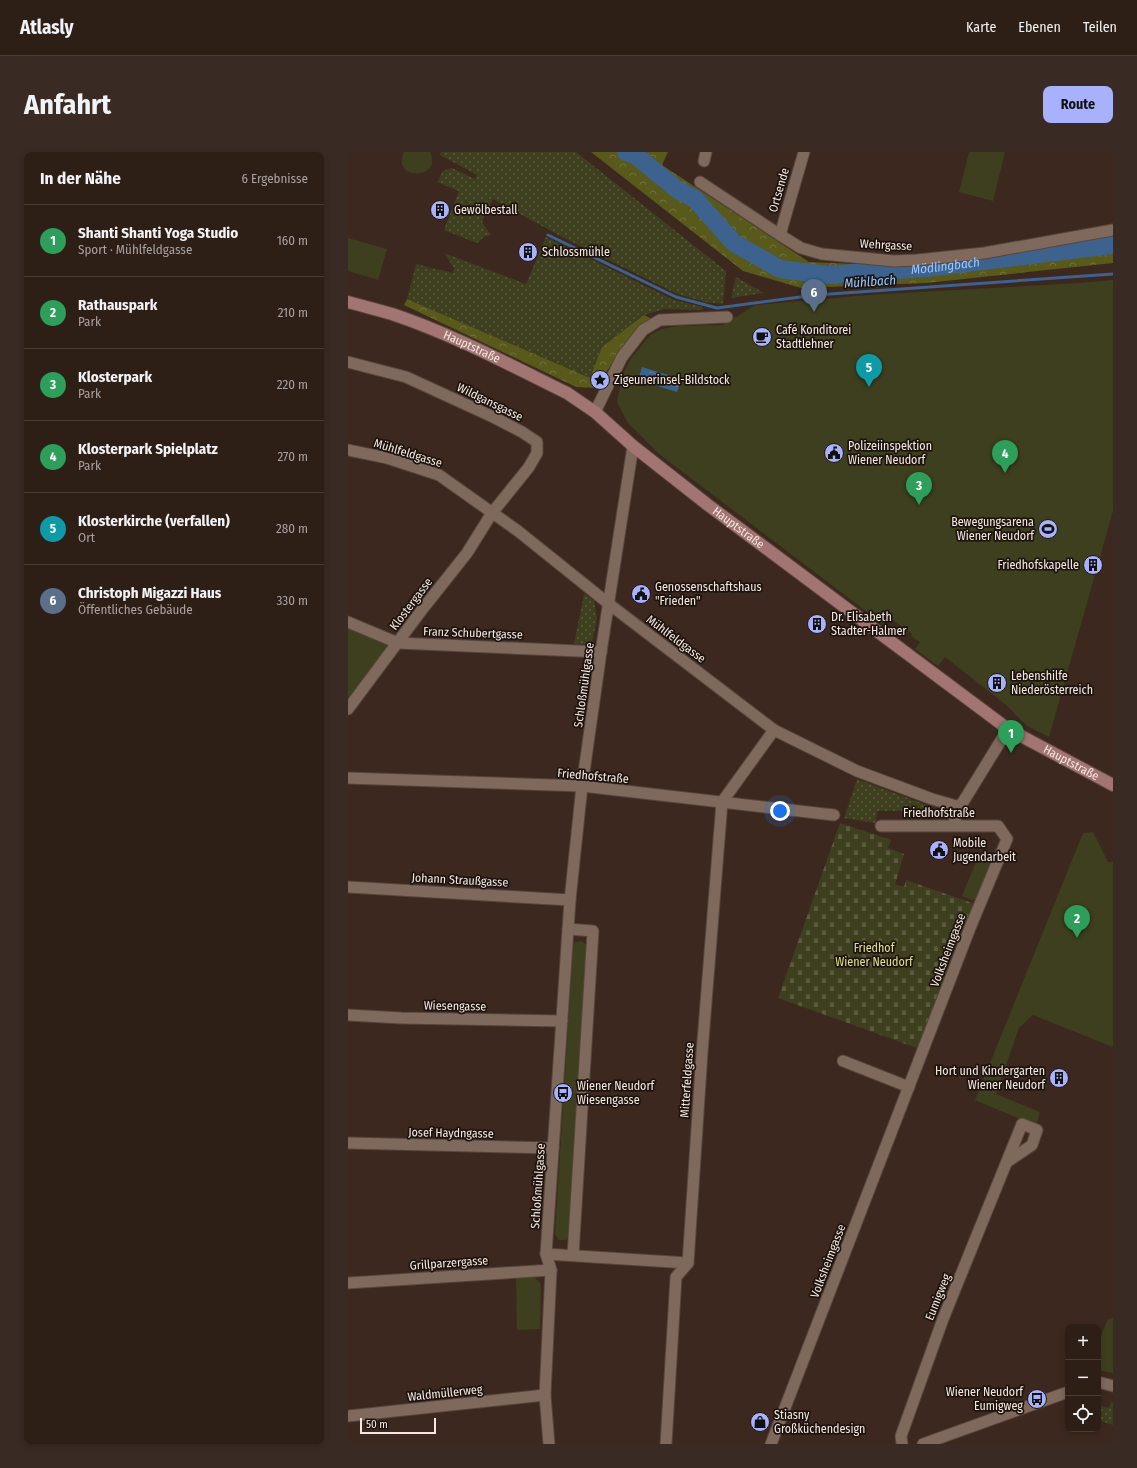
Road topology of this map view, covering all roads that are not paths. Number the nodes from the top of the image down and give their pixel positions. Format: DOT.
graph roads {
  1 [pos="804,152"];
  2 [pos="700,182"];
  3 [pos="1113,230"];
  4 [pos="780,235"];
  5 [pos="348,302"];
  6 [pos="727,317"];
  7 [pos="348,362"];
  8 [pos="595,412"];
  9 [pos="633,446"];
  10 [pos="348,450"];
  11 [pos="492,514"];
  12 [pos="609,604"];
  13 [pos="348,622"];
  14 [pos="398,643"];
  15 [pos="601,652"];
  16 [pos="348,709"];
  17 [pos="1008,729"];
  18 [pos="774,730"];
  19 [pos="348,778"];
  20 [pos="1113,785"];
  21 [pos="582,786"];
  22 [pos="722,802"];
  23 [pos="960,807"];
  24 [pos="834,815"];
  25 [pos="953,825"];
  26 [pos="881,826"];
  27 [pos="998,826"];
  28 [pos="348,887"];
  29 [pos="570,900"];
  30 [pos="568,929"];
  31 [pos="348,1015"];
  32 [pos="562,1021"];
  33 [pos="843,1061"];
  34 [pos="909,1087"];
  35 [pos="348,1143"];
  36 [pos="553,1148"];
  37 [pos="1007,1162"];
  38 [pos="546,1254"];
  39 [pos="573,1255"];
  40 [pos="688,1263"];
  41 [pos="551,1270"];
  42 [pos="348,1283"];
  43 [pos="1101,1383"];
  44 [pos="1113,1386"];
  45 [pos="1065,1393"];
  46 [pos="545,1395"];
  47 [pos="348,1416"];
  48 [pos="550,1444"];
  49 [pos="666,1444"];
  50 [pos="771,1444"];
  51 [pos="902,1444"];
  52 [pos="923,1444"];
  1 -- 4 [label="street, Ortsende"];
  2 -- 4 [label="street, Wehrgasse"];
  3 -- 4 [label="street, Wehrgasse"];
  5 -- 8 [label="street, Hauptstraße"];
  6 -- 8 [label="street"];
  7 -- 11 [label="street, Wildgansgasse"];
  8 -- 9 [label="street, Hauptstraße"];
  9 -- 12 [label="street, Schloßmühlgasse"];
  9 -- 17 [label="street, Hauptstraße"];
  10 -- 11 [label="street, Mühlfeldgasse"];
  11 -- 12 [label="street, Mühlfeldgasse"];
  11 -- 14 [label="street, Klostergasse"];
  12 -- 15 [label="street, Schloßmühlgasse"];
  12 -- 18 [label="street, Mühlfeldgasse"];
  13 -- 14 [label="street, Franz Schubertgasse"];
  14 -- 15 [label="street, Franz Schubertgasse"];
  14 -- 16 [label="street, Klostergasse"];
  15 -- 21 [label="street, Schloßmühlgasse"];
  17 -- 20 [label="street, Hauptstraße"];
  17 -- 23 [label="street"];
  18 -- 22 [label="street"];
  18 -- 23 [label="street, Mühlfeldgasse"];
  19 -- 21 [label="street, Friedhofstraße"];
  21 -- 22 [label="street, Friedhofstraße"];
  21 -- 29 [label="street, Schloßmühlgasse"];
  22 -- 24 [label="street, Friedhofstraße"];
  22 -- 40 [label="street, Mitterfeldgasse"];
  23 -- 25 [label="street"];
  25 -- 26 [label="street, Friedhofstraße"];
  25 -- 27 [label="street, Friedhofstraße"];
  27 -- 34 [label="street, Volksheimgasse"];
  28 -- 29 [label="street, Johann Straußgasse"];
  29 -- 30 [label="street, Schloßmühlgasse"];
  30 -- 32 [label="street, Schloßmühlgasse"];
  30 -- 39 [label="street"];
  31 -- 32 [label="street, Wiesengasse"];
  32 -- 36 [label="street, Schloßmühlgasse"];
  33 -- 34 [label="street"];
  34 -- 50 [label="street, Volksheimgasse"];
  35 -- 36 [label="street, Josef Haydngasse"];
  36 -- 38 [label="street, Schloßmühlgasse"];
  37 -- 51 [label="street, Eumigweg"];
  38 -- 39 [label="street"];
  38 -- 41 [label="street, Schloßmühlgasse"];
  39 -- 40 [label="street"];
  40 -- 49 [label="street"];
  41 -- 42 [label="street, Grillparzergasse"];
  41 -- 46 [label="street, Schloßmühlgasse"];
  43 -- 44 [label="street"];
  45 -- 52 [label="street"];
  46 -- 47 [label="street, Waldmüllerweg"];
  46 -- 48 [label="street, Schloßmühlgasse"];
}
